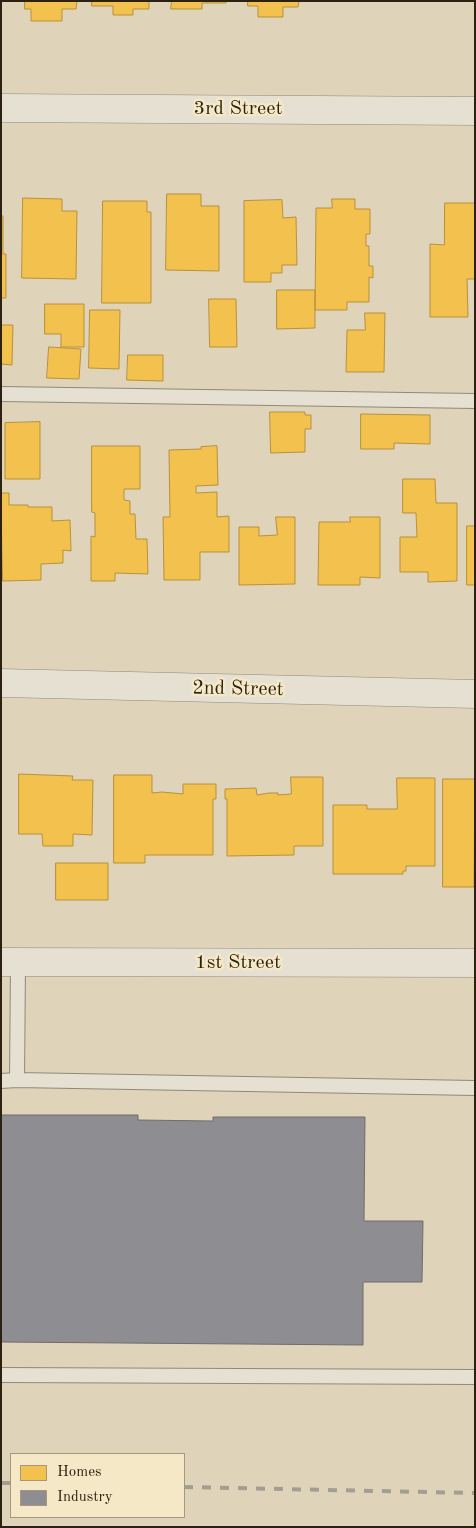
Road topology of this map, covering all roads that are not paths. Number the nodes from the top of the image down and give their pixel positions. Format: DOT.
graph roads {
  1 [pos="1,108"];
  2 [pos="475,111"];
  3 [pos="1,394"];
  4 [pos="475,401"];
  5 [pos="1,683"];
  6 [pos="475,694"];
  7 [pos="10,962"];
  8 [pos="475,963"];
  9 [pos="1,1080"];
  10 [pos="17,1080"];
  11 [pos="475,1088"];
  12 [pos="1,1374"];
  13 [pos="475,1377"];
  1 -- 2 [label="street, 3rd Street"];
  3 -- 4 [label="lane"];
  5 -- 6 [label="street, 2nd Street"];
  7 -- 8 [label="street, 1st Street"];
  7 -- 10 [label="lane"];
  9 -- 10 [label="lane"];
  10 -- 11 [label="lane"];
  12 -- 13 [label="lane"];
}
